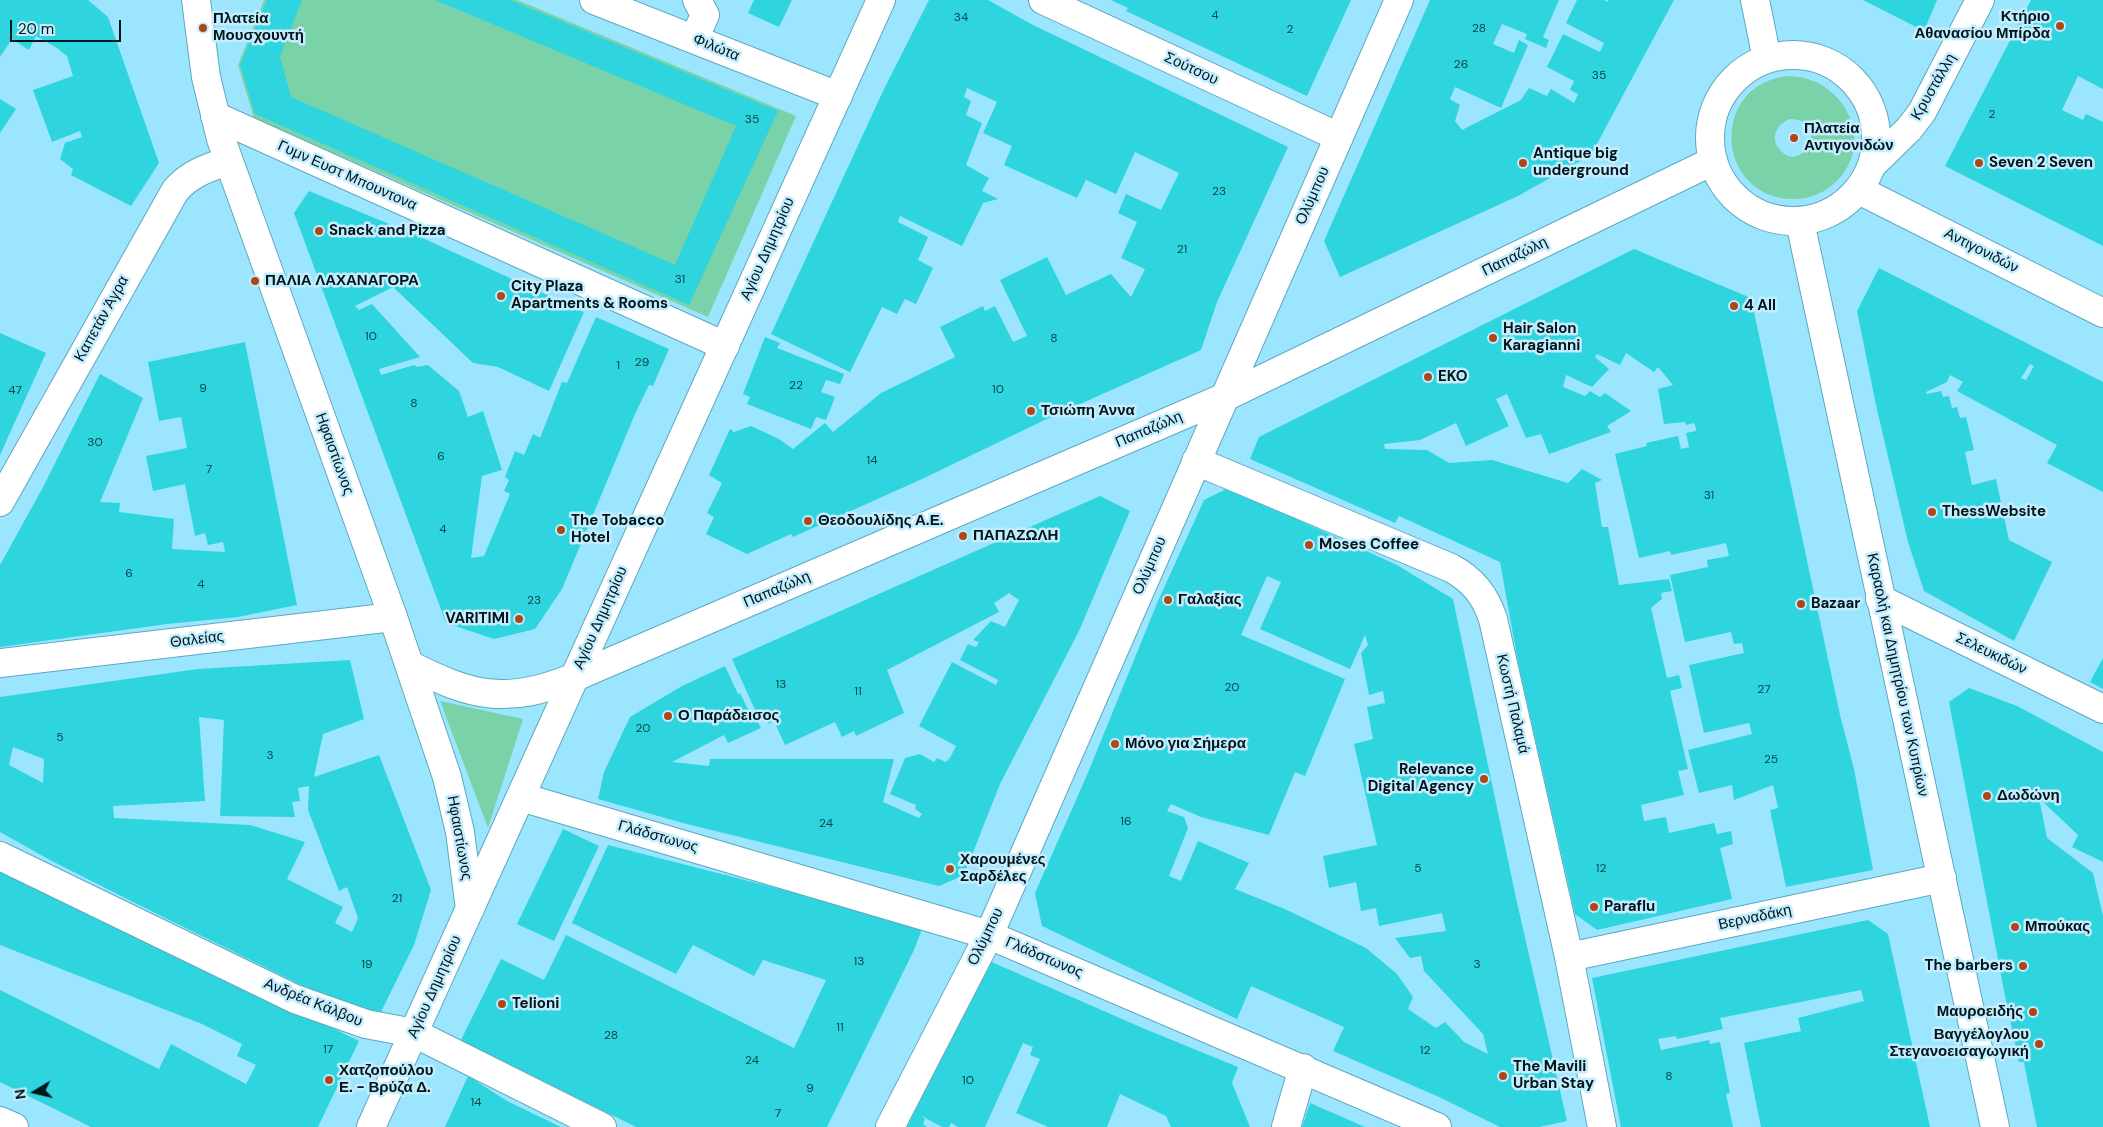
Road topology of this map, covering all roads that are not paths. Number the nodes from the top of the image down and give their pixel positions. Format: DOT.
graph roads {
  1 [pos="196,0"];
  2 [pos="594,0"];
  3 [pos="697,0"];
  4 [pos="881,0"];
  5 [pos="1043,0"];
  6 [pos="1399,0"];
  7 [pos="1754,0"];
  8 [pos="1980,0"];
  9 [pos="694,39"];
  10 [pos="1767,59"];
  11 [pos="838,96"];
  12 [pos="215,116"];
  13 [pos="1339,137"];
  14 [pos="228,161"];
  15 [pos="1713,161"];
  16 [pos="1873,164"];
  17 [pos="1859,190"];
  18 [pos="1800,222"];
  19 [pos="2103,313"];
  20 [pos="724,346"];
  21 [pos="1225,397"];
  22 [pos="1196,461"];
  23 [pos="0,502"];
  24 [pos="1880,599"];
  25 [pos="393,617"];
  26 [pos="0,664"];
  27 [pos="410,665"];
  28 [pos="575,677"];
  29 [pos="2103,709"];
  30 [pos="521,797"];
  31 [pos="0,856"];
  32 [pos="1942,878"];
  33 [pos="470,909"];
  34 [pos="989,935"];
  35 [pos="1568,957"];
  36 [pos="414,1033"];
  37 [pos="1303,1068"];
  38 [pos="0,1121"];
  39 [pos="586,1124"];
  40 [pos="14,1127"];
  41 [pos="372,1127"];
  42 [pos="890,1127"];
  43 [pos="1286,1127"];
  44 [pos="1437,1127"];
  45 [pos="1602,1127"];
  46 [pos="1995,1127"];
  1 -- 12 [label="street, Ηφαιστίωνος"];
  2 -- 9 [label="street, Φιλώτα"];
  3 -- 9 [label="street"];
  4 -- 11 [label="street, Αγίου Δημητρίου"];
  5 -- 13 [label="street, Σούτσου"];
  6 -- 13 [label="street, Ολύμπου"];
  7 -- 10 [label="street"];
  8 -- 16 [label="street, Κρυστάλλη"];
  9 -- 11 [label="street, Φιλώτα"];
  10 -- 15 [label="street"];
  10 -- 16 [label="street"];
  11 -- 20 [label="street, Αγίου Δημητρίου"];
  12 -- 14 [label="street, Ηφαιστίωνος"];
  12 -- 20 [label="street, Γυμν Ευστ Μπουντονα"];
  13 -- 21 [label="street, Ολύμπου"];
  14 -- 23 [label="street, Καπετάν Άγρα"];
  14 -- 25 [label="street, Ηφαιστίωνος"];
  15 -- 18 [label="street"];
  15 -- 21 [label="street, Παπαζώλη"];
  16 -- 17 [label="street"];
  17 -- 18 [label="street"];
  17 -- 19 [label="street, Αντιγονιδών"];
  18 -- 24 [label="street, Καραολή και Δημητρίου των Κυπρίων"];
  20 -- 28 [label="street, Αγίου Δημητρίου"];
  21 -- 22 [label="street, Ολύμπου"];
  21 -- 28 [label="street, Παπαζώλη"];
  22 -- 34 [label="street, Ολύμπου"];
  22 -- 35 [label="street, Κωστή Παλαμά"];
  24 -- 29 [label="street, Σελευκιδών"];
  24 -- 32 [label="street, Καραολή και Δημητρίου των Κυπρίων"];
  25 -- 26 [label="street, Θαλείας"];
  25 -- 27 [label="street, Ηφαιστίωνος"];
  27 -- 28 [label="street, Παπαζώλη"];
  27 -- 33 [label="street, Ηφαιστίωνος"];
  28 -- 30 [label="street, Αγίου Δημητρίου"];
  30 -- 33 [label="street, Αγίου Δημητρίου"];
  30 -- 34 [label="street, Γλάδστωνος"];
  31 -- 36 [label="street, Ανδρέα Κάλβου"];
  32 -- 35 [label="street, Βερναδάκη"];
  32 -- 46 [label="street, Καραολή και Δημητρίου των Κυπρίων"];
  33 -- 36 [label="street, Αγίου Δημητρίου"];
  34 -- 37 [label="street, Γλάδστωνος"];
  34 -- 42 [label="street, Ολύμπου"];
  35 -- 45 [label="street, Κωστή Παλαμά"];
  36 -- 39 [label="street, Ανδρέα Κάλβου"];
  36 -- 41 [label="street, Αγίου Δημητρίου"];
  37 -- 43 [label="street"];
  37 -- 44 [label="street, Γλάδστωνος"];
  38 -- 40 [label="street"];
}
